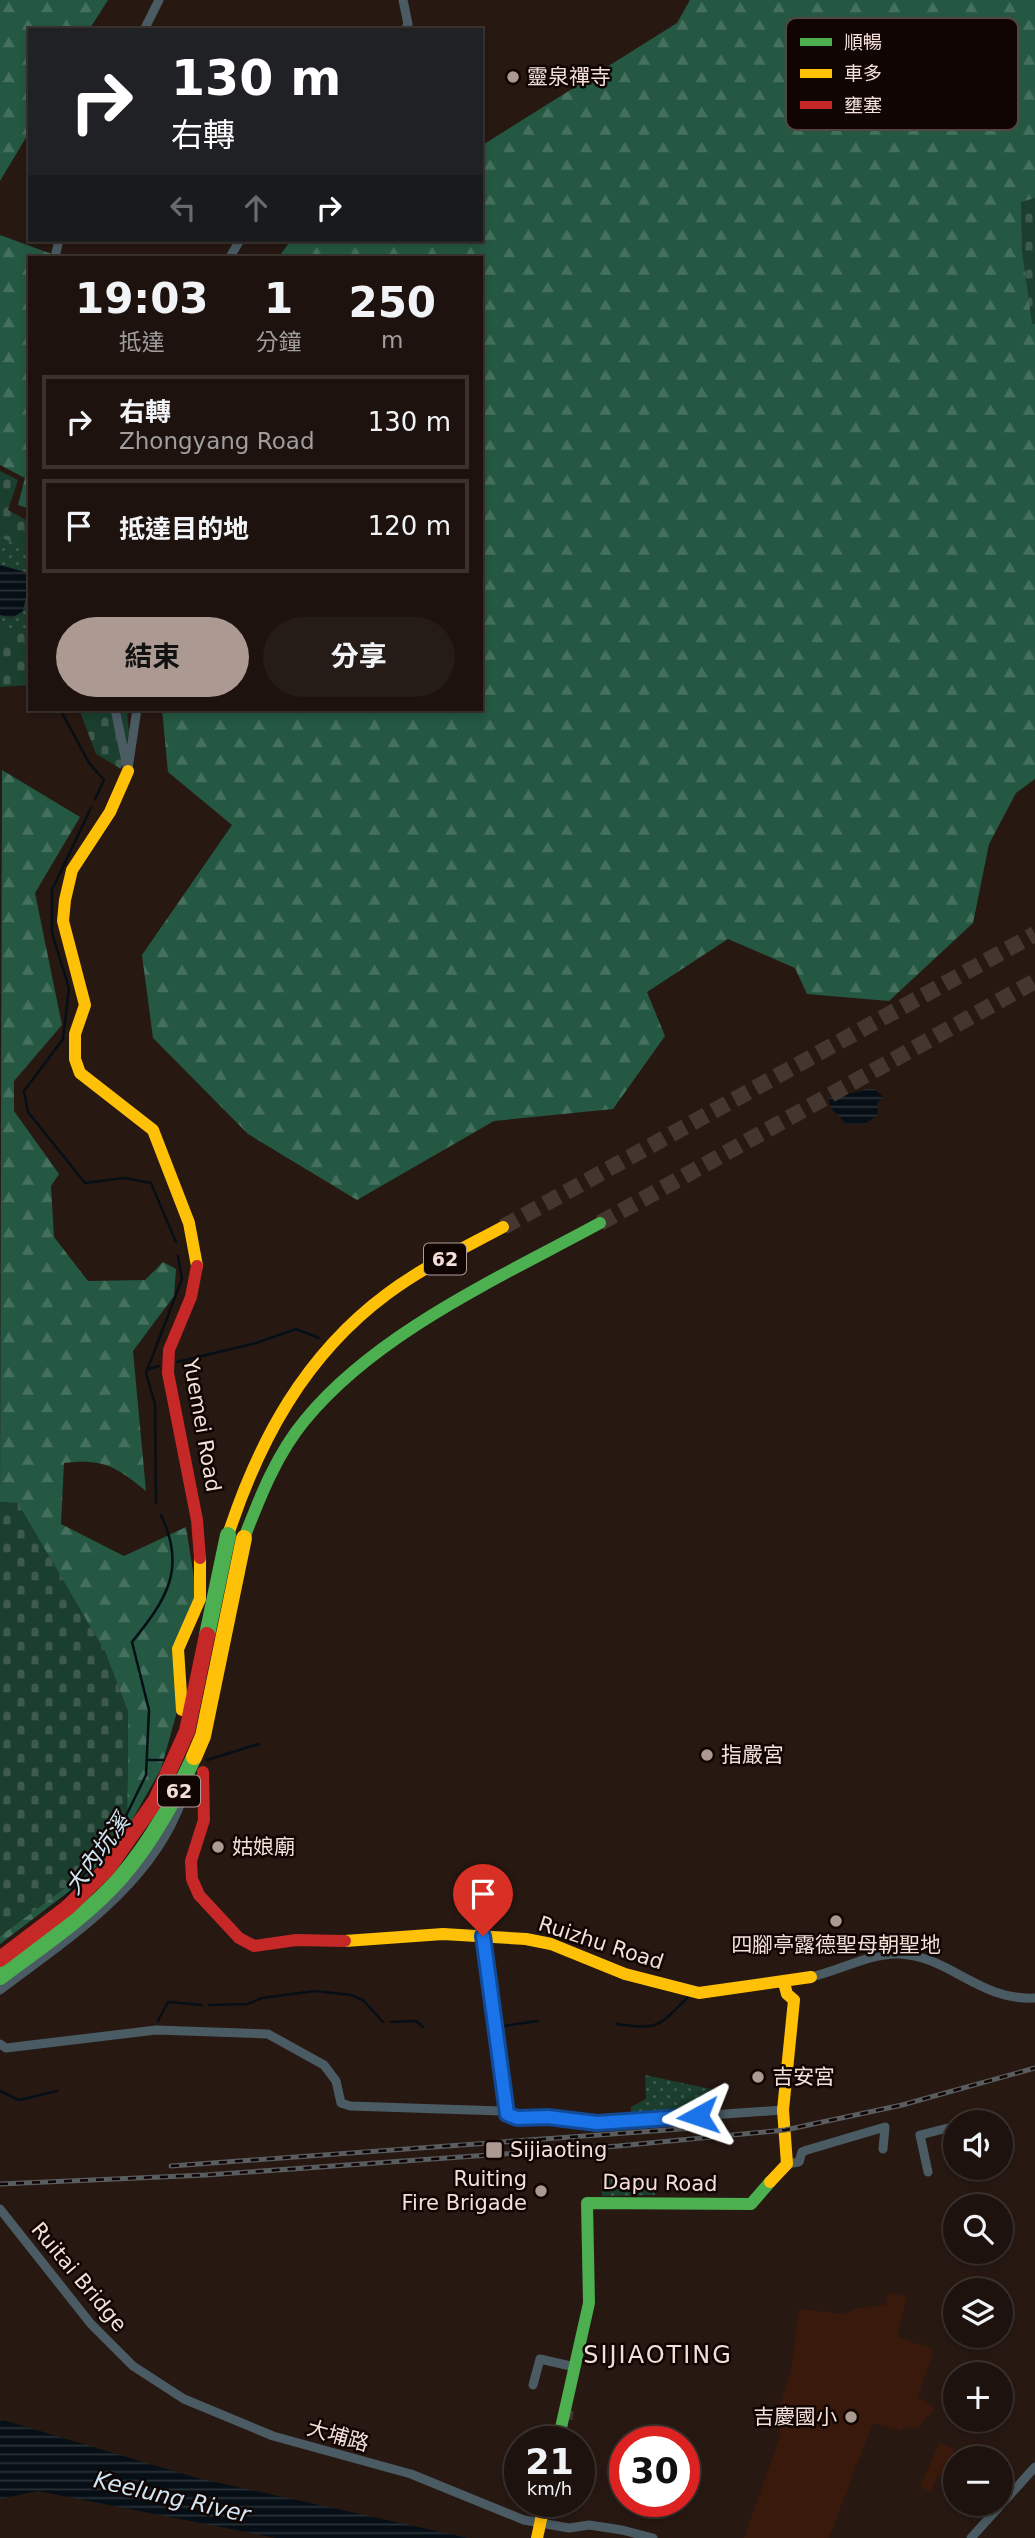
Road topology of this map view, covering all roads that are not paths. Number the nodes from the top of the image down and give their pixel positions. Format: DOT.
graph roads {
  1 [pos="159,0"];
  2 [pos="402,0"];
  3 [pos="145,28"];
  4 [pos="406,28"];
  5 [pos="116,711"];
  6 [pos="137,711"];
  7 [pos="128,771"];
  8 [pos="600,1223"];
  9 [pos="503,1227"];
  10 [pos="236,1536"];
  11 [pos="182,1710"];
  12 [pos="200,1766"];
  13 [pos="483,1936"];
  14 [pos="0,1959"];
  15 [pos="0,1977"];
  16 [pos="811,1977"];
  17 [pos="784,1983"];
  18 [pos="0,1990"];
  19 [pos="1035,1998"];
  20 [pos="794,2000"];
  21 [pos="0,2045"];
  22 [pos="507,2114"];
  23 [pos="784,2115"];
  24 [pos="943,2129"];
  25 [pos="883,2149"];
  26 [pos="787,2164"];
  27 [pos="929,2172"];
  28 [pos="0,2209"];
  29 [pos="133,2366"];
  30 [pos="575,2367"];
  31 [pos="533,2385"];
  32 [pos="561,2426"];
  33 [pos="1035,2467"];
  34 [pos="539,2531"];
  35 [pos="653,2538"];
  36 [pos="971,2538"];
  1 -- 3 [label="street"];
  2 -- 4 [label="street"];
  5 -- 7 [label="street"];
  6 -- 7 [label="street"];
  7 -- 11 [label="main road, Yuemei Road"];
  8 -- 10 [label="main road, 62"];
  9 -- 10 [label="main road, 62"];
  10 -- 14 [label="main road, 62, bridge"];
  10 -- 15 [label="main road, 62, bridge"];
  12 -- 13 [label="main road, Ruizhu Road"];
  12 -- 18 [label="street"];
  13 -- 17 [label="main road, Ruizhu Road"];
  13 -- 22 [label="street"];
  16 -- 17 [label="main road, Ruizhu Road"];
  16 -- 19 [label="street, Ruizhu Road"];
  16 -- 20 [label="main road"];
  17 -- 20 [label="main road"];
  20 -- 23 [label="main road"];
  21 -- 22 [label="street"];
  22 -- 23 [label="street"];
  23 -- 26 [label="main road"];
  24 -- 27 [label="street"];
  25 -- 26 [label="street"];
  26 -- 30 [label="main road, Dapu Road"];
  28 -- 29 [label="street, Ruitai Bridge"];
  29 -- 34 [label="street, 大埔路"];
  30 -- 31 [label="street"];
  30 -- 32 [label="main road, Dapu Road"];
  33 -- 36 [label="street"];
  34 -- 35 [label="street"];
}
